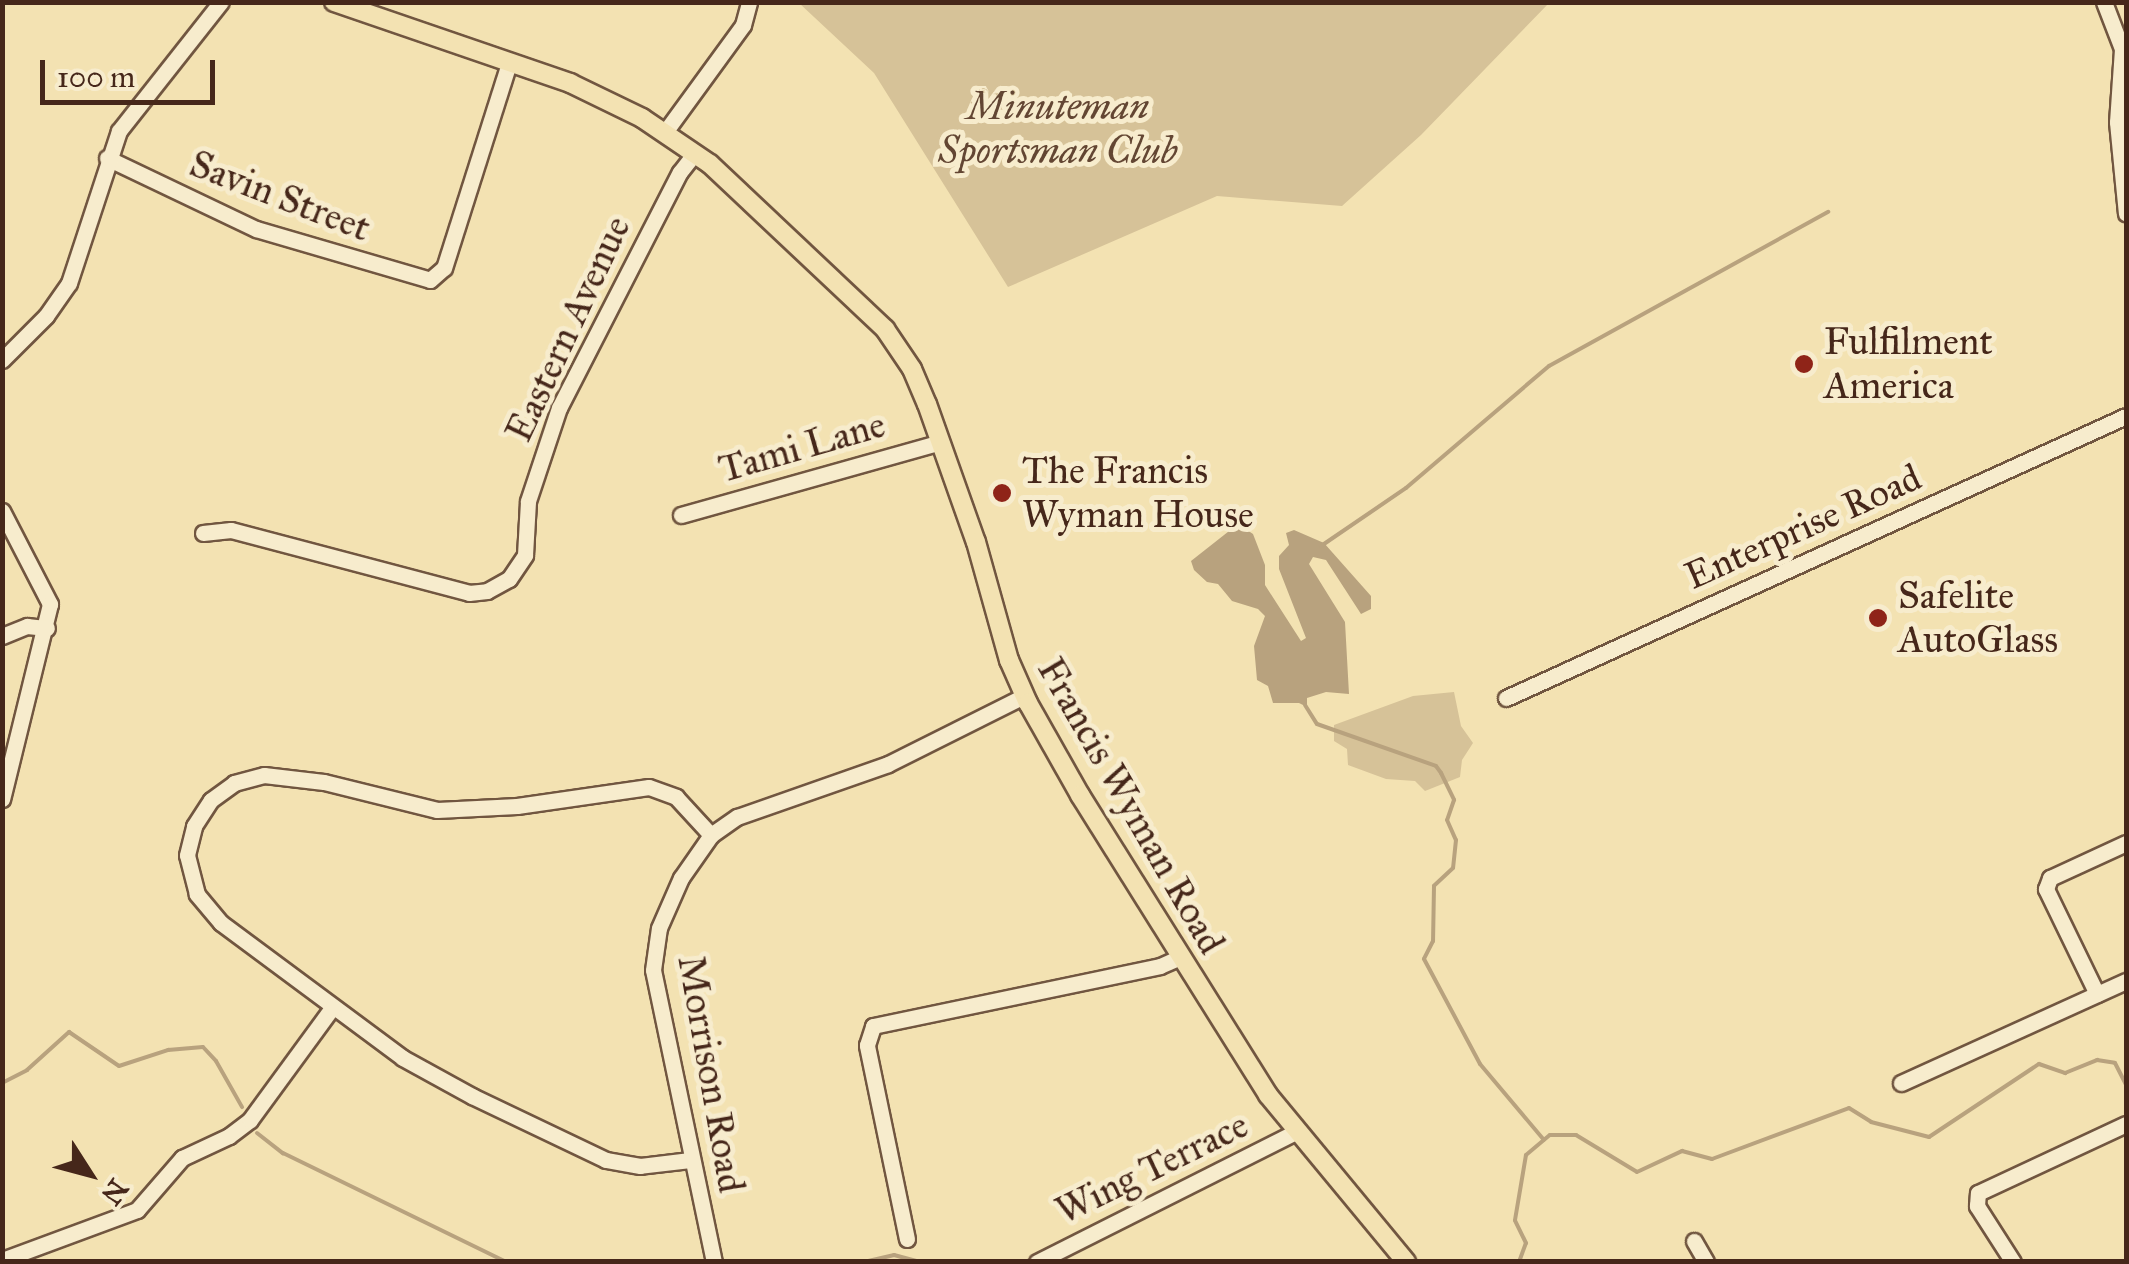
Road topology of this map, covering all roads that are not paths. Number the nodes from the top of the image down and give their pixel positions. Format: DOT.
graph roads {
  1 [pos="221,2"];
  2 [pos="334,2"];
  3 [pos="749,2"];
  4 [pos="2104,2"];
  5 [pos="509,62"];
  6 [pos="665,132"];
  7 [pos="695,153"];
  8 [pos="107,158"];
  9 [pos="2126,214"];
  10 [pos="2,360"];
  11 [pos="2126,416"];
  12 [pos="940,442"];
  13 [pos="2,511"];
  14 [pos="681,515"];
  15 [pos="203,533"];
  16 [pos="47,628"];
  17 [pos="2,636"];
  18 [pos="1024,696"];
  19 [pos="1506,698"];
  20 [pos="2,799"];
  21 [pos="711,835"];
  22 [pos="2126,843"];
  23 [pos="1180,957"];
  24 [pos="2126,981"];
  25 [pos="2097,994"];
  26 [pos="332,1008"];
  27 [pos="1901,1083"];
  28 [pos="2126,1124"];
  29 [pos="1295,1132"];
  30 [pos="690,1160"];
  31 [pos="908,1239"];
  32 [pos="1694,1242"];
  33 [pos="2,1260"];
  34 [pos="714,1262"];
  35 [pos="1037,1262"];
  36 [pos="1406,1262"];
  37 [pos="1706,1262"];
  38 [pos="2013,1262"];
  1 -- 8 [label="street"];
  2 -- 5 [label="main road, Francis Wyman Road"];
  3 -- 6 [label="street"];
  4 -- 9 [label="street"];
  5 -- 6 [label="main road, Francis Wyman Road"];
  5 -- 8 [label="street, Savin Street"];
  6 -- 7 [label="main road, Francis Wyman Road"];
  7 -- 12 [label="main road, Francis Wyman Road"];
  7 -- 15 [label="street, Eastern Avenue"];
  8 -- 10 [label="street"];
  11 -- 19 [label="street, Enterprise Road"];
  12 -- 14 [label="street, Tami Lane"];
  12 -- 18 [label="main road, Francis Wyman Road"];
  13 -- 16 [label="street"];
  16 -- 17 [label="street"];
  16 -- 20 [label="street"];
  18 -- 21 [label="street, Morrison Road"];
  18 -- 23 [label="main road, Francis Wyman Road"];
  21 -- 26 [label="street"];
  21 -- 30 [label="street, Morrison Road"];
  22 -- 25 [label="street"];
  23 -- 29 [label="main road, Francis Wyman Road"];
  23 -- 31 [label="street"];
  24 -- 25 [label="street"];
  25 -- 27 [label="street"];
  26 -- 30 [label="street"];
  26 -- 33 [label="street"];
  28 -- 38 [label="street"];
  29 -- 35 [label="street, Wing Terrace"];
  29 -- 36 [label="main road, Francis Wyman Road"];
  30 -- 34 [label="street, Morrison Road"];
  32 -- 37 [label="street"];
}
